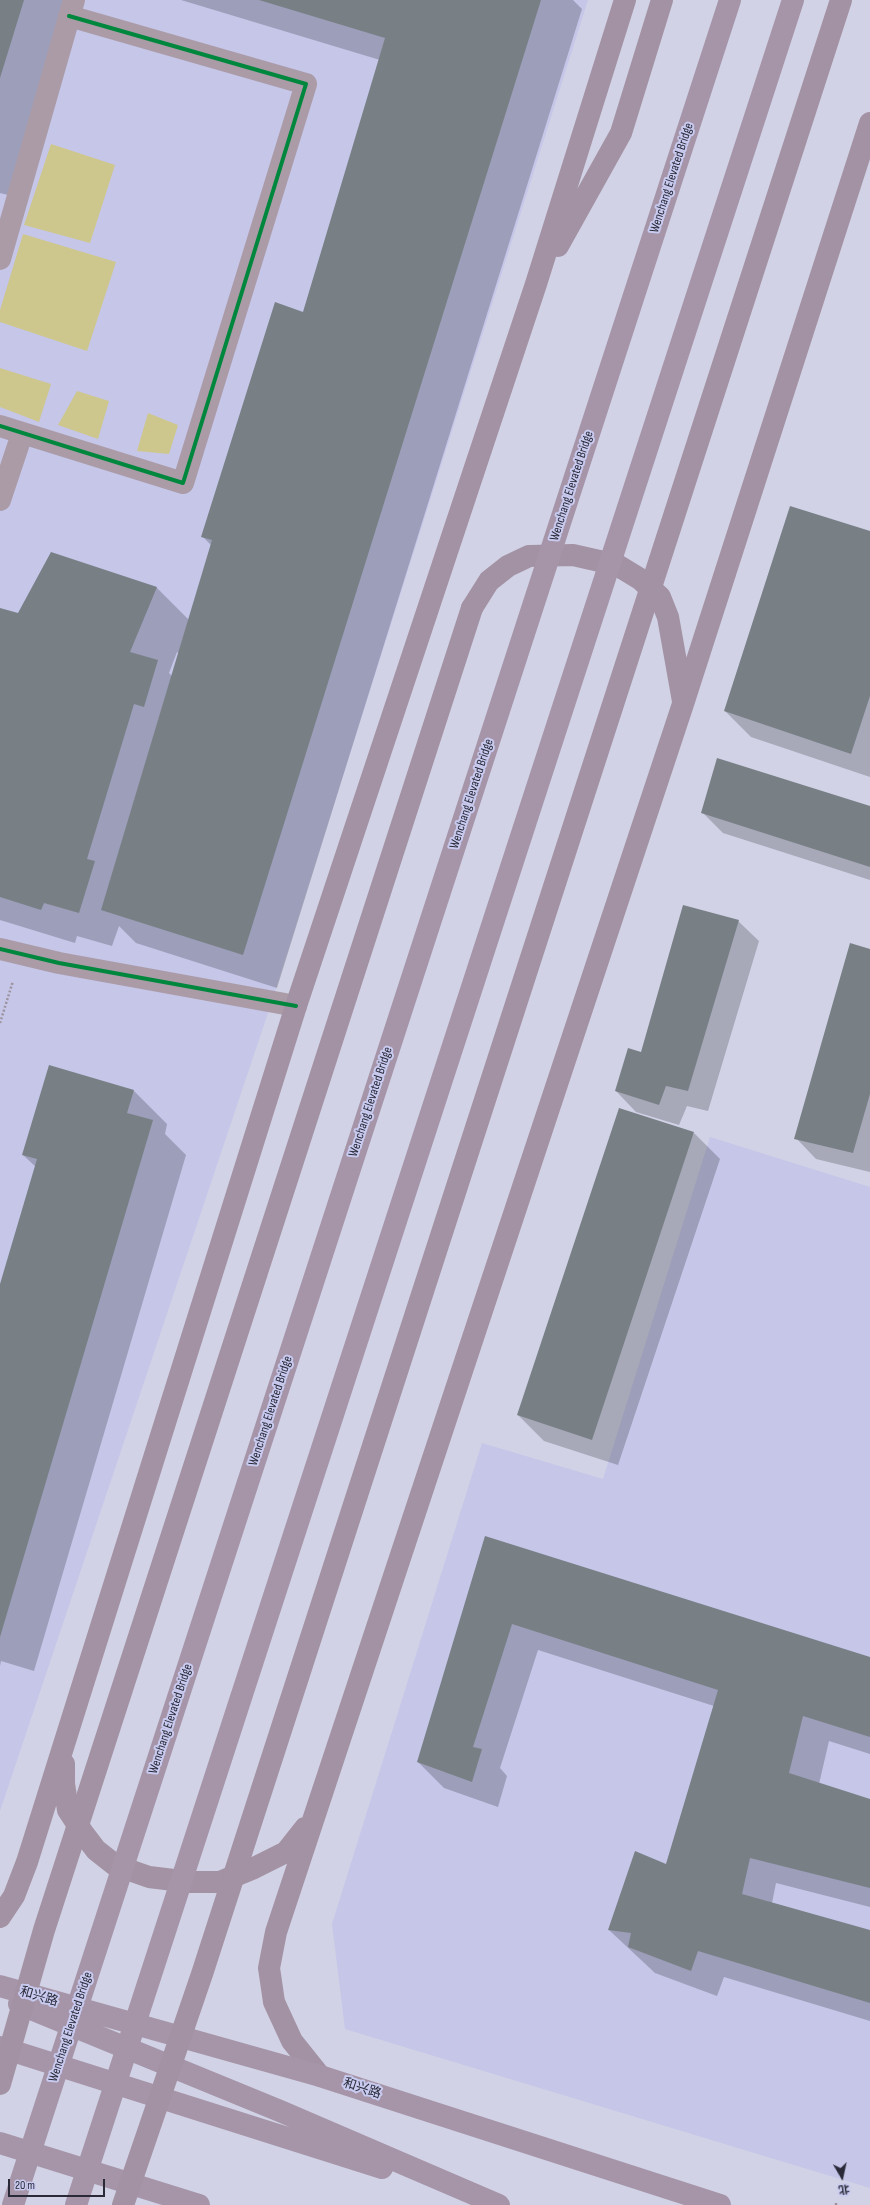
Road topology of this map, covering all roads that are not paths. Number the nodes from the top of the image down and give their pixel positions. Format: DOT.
graph roads {
  1 [pos="624,0"];
  2 [pos="662,0"];
  3 [pos="730,0"];
  4 [pos="793,0"];
  5 [pos="841,0"];
  6 [pos="71,8"];
  7 [pos="870,123"];
  8 [pos="0,257"];
  9 [pos="536,284"];
  10 [pos="0,426"];
  11 [pos="22,434"];
  12 [pos="0,500"];
  13 [pos="683,704"];
  14 [pos="0,949"];
  15 [pos="296,1006"];
  16 [pos="64,1747"];
  17 [pos="316,1809"];
  18 [pos="0,1917"];
  19 [pos="0,1986"];
  20 [pos="0,1997"];
  21 [pos="0,2047"];
  22 [pos="320,2076"];
  23 [pos="0,2084"];
  24 [pos="0,2144"];
  25 [pos="0,2199"];
  26 [pos="13,2205"];
  27 [pos="19,2205"];
  28 [pos="76,2205"];
  29 [pos="122,2205"];
  30 [pos="199,2205"];
  31 [pos="498,2205"];
  32 [pos="720,2205"];
  1 -- 9 [label="main road"];
  2 -- 9 [label="main road"];
  3 -- 26 [label="highway, Wenchang Elevated Bridge, bridge"];
  4 -- 28 [label="highway, bridge"];
  5 -- 29 [label="main road, bridge"];
  6 -- 8 [label="street"];
  6 -- 11 [label="street"];
  7 -- 13 [label="main road"];
  9 -- 15 [label="main road"];
  10 -- 11 [label="street"];
  11 -- 12 [label="street"];
  13 -- 17 [label="main road"];
  13 -- 23 [label="main road, bridge"];
  14 -- 15 [label="street"];
  15 -- 16 [label="main road"];
  16 -- 17 [label="main road"];
  16 -- 18 [label="main road"];
  17 -- 22 [label="main road"];
  19 -- 22 [label="highway, 和兴路"];
  20 -- 31 [label="highway"];
  21 -- 31 [label="highway"];
  22 -- 32 [label="highway, 和兴路"];
  24 -- 30 [label="highway"];
  25 -- 27 [label="highway"];
}
